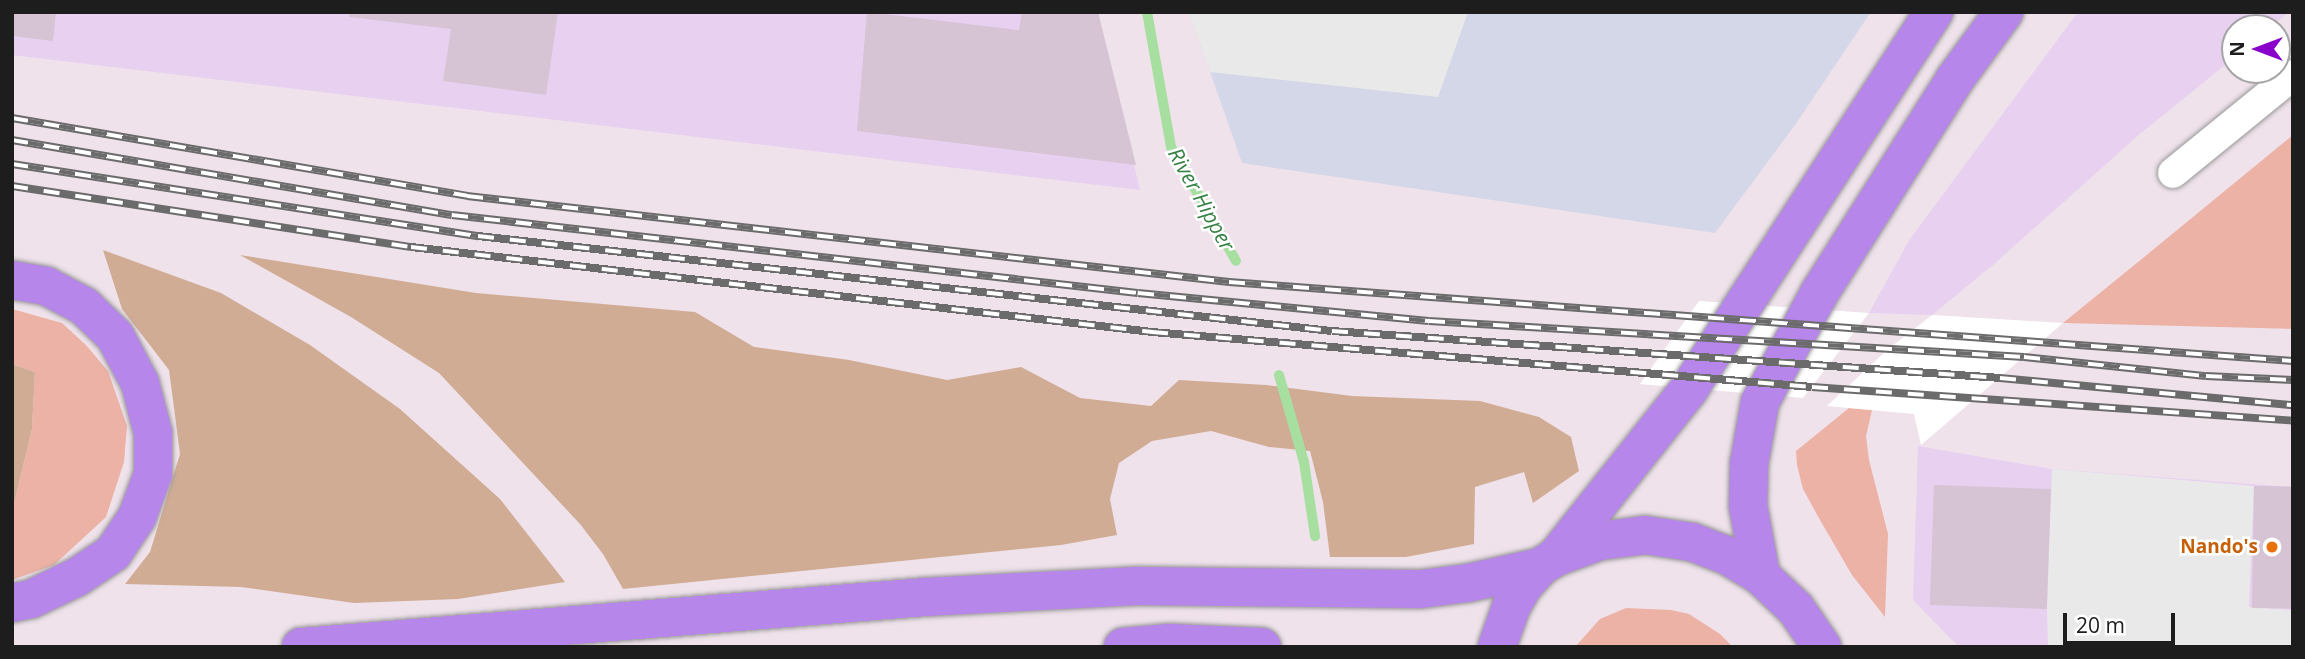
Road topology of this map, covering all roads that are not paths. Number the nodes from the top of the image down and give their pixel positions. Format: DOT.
graph roads {
  1 [pos="1934,12"];
  2 [pos="2004,12"];
  3 [pos="2293,75"];
  4 [pos="2173,173"];
  5 [pos="12,280"];
  6 [pos="1548,562"];
  7 [pos="1761,576"];
  8 [pos="12,603"];
  9 [pos="301,647"];
  10 [pos="1123,647"];
  11 [pos="1262,647"];
  12 [pos="1497,647"];
  13 [pos="1822,647"];
  1 -- 6 [label="highway"];
  2 -- 7 [label="highway"];
  3 -- 4 [label="street"];
  5 -- 8 [label="highway"];
  6 -- 7 [label="highway"];
  6 -- 9 [label="highway"];
  6 -- 12 [label="highway"];
  7 -- 13 [label="highway"];
  10 -- 11 [label="highway"];
}
